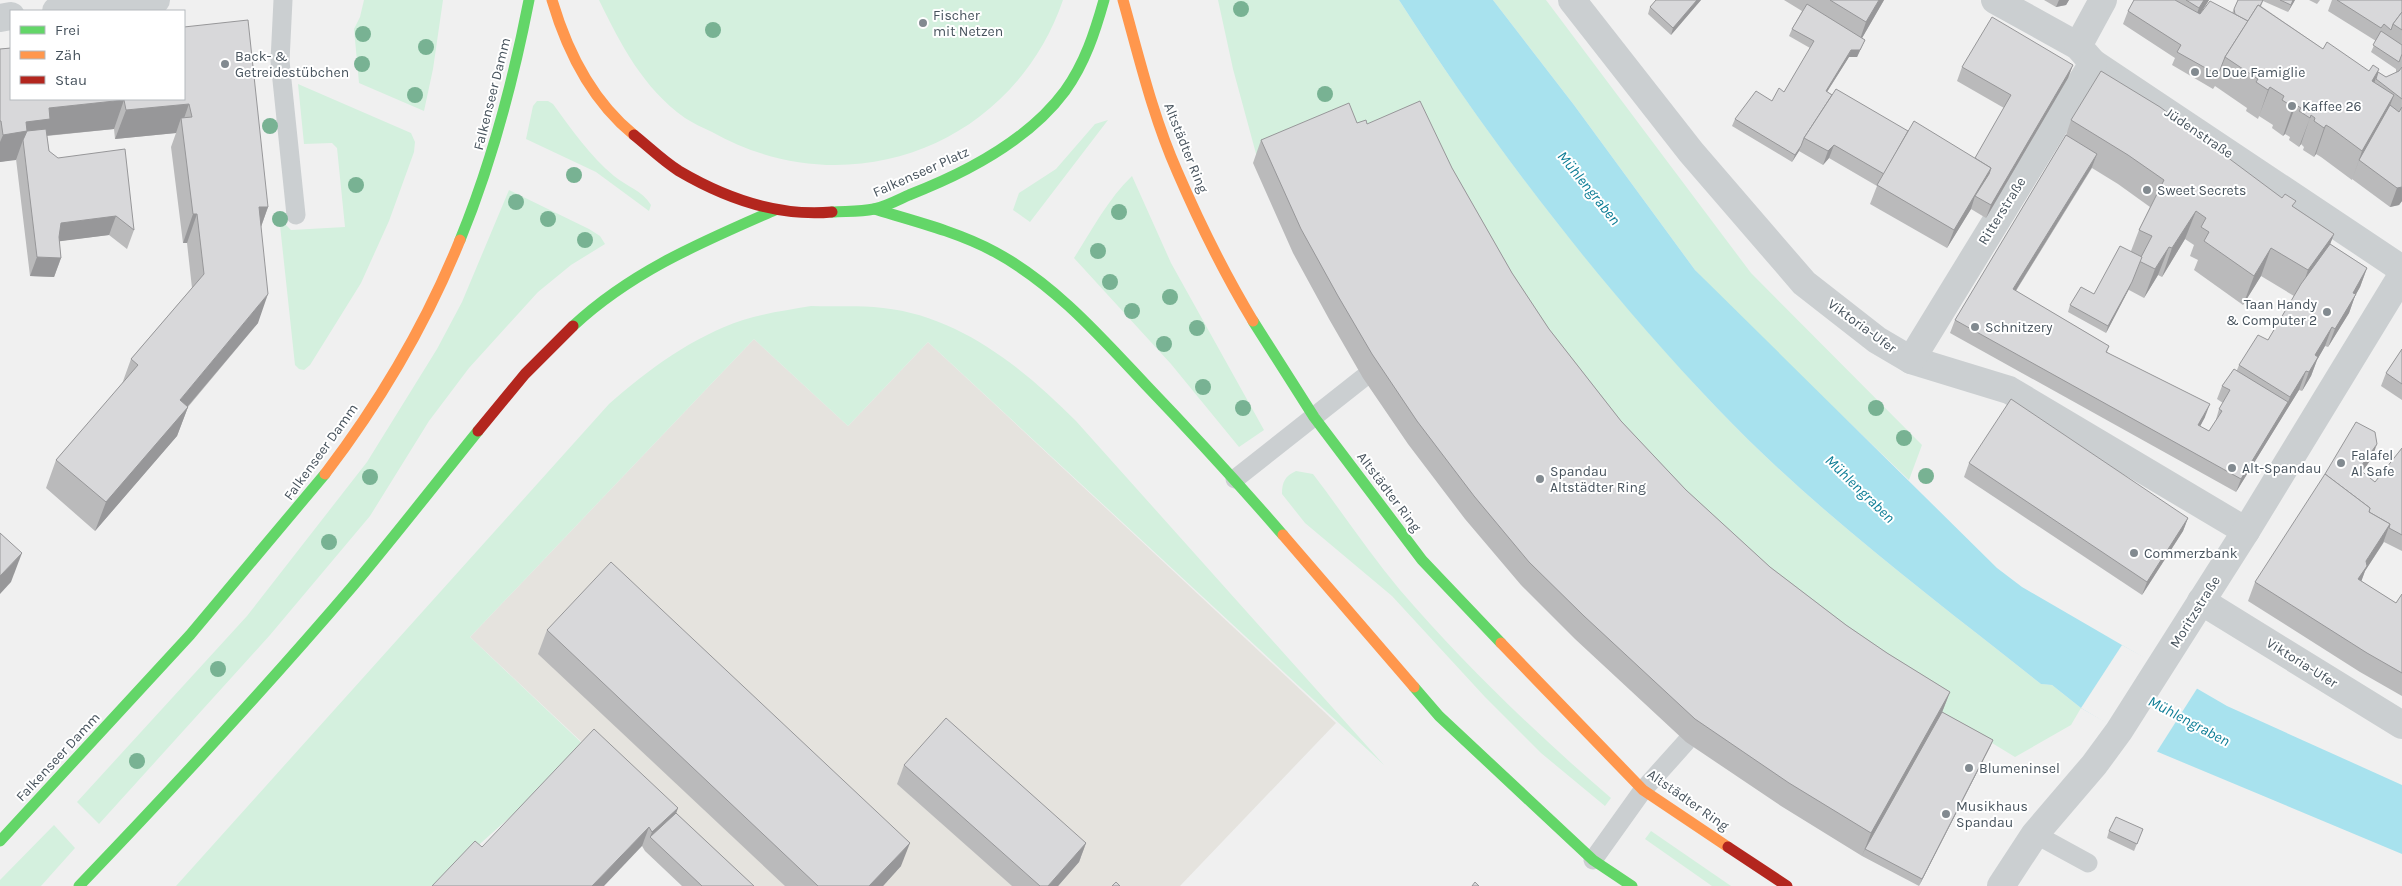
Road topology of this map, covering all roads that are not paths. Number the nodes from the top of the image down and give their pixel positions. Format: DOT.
graph roads {
  1 [pos="156,0"];
  2 [pos="283,0"];
  3 [pos="529,0"];
  4 [pos="552,0"];
  5 [pos="1104,0"];
  6 [pos="1123,0"];
  7 [pos="1572,0"];
  8 [pos="1994,0"];
  9 [pos="2103,0"];
  10 [pos="65,10"];
  11 [pos="2086,54"];
  12 [pos="874,209"];
  13 [pos="775,210"];
  14 [pos="296,215"];
  15 [pos="2402,269"];
  16 [pos="2402,274"];
  17 [pos="1911,360"];
  18 [pos="1363,378"];
  19 [pos="1314,417"];
  20 [pos="1235,479"];
  21 [pos="2246,531"];
  22 [pos="2201,601"];
  23 [pos="2402,725"];
  24 [pos="1686,742"];
  25 [pos="1643,790"];
  26 [pos="2035,834"];
  27 [pos="0,841"];
  28 [pos="1593,860"];
  29 [pos="2088,863"];
  30 [pos="79,886"];
  31 [pos="1632,886"];
  32 [pos="1787,886"];
  33 [pos="2001,886"];
  1 -- 10 [label="street"];
  2 -- 14 [label="lane"];
  3 -- 27 [label="main road, Falkenseer Damm"];
  4 -- 13 [label="main road, Falkenseer Platz"];
  5 -- 12 [label="main road, Falkenseer Platz"];
  6 -- 19 [label="main road, Altstädter Ring"];
  7 -- 17 [label="street, Viktoria-Ufer"];
  8 -- 11 [label="street, Jüdenstraße"];
  9 -- 11 [label="street, Ritterstraße"];
  11 -- 15 [label="street, Jüdenstraße"];
  11 -- 17 [label="street, Ritterstraße"];
  12 -- 13 [label="main road, Falkenseer Platz"];
  12 -- 20 [label="main road"];
  13 -- 30 [label="main road"];
  16 -- 21 [label="street, Moritzstraße"];
  17 -- 21 [label="street, Viktoria-Ufer"];
  18 -- 19 [label="lane"];
  19 -- 20 [label="lane"];
  19 -- 25 [label="main road, Altstädter Ring"];
  20 -- 28 [label="main road"];
  21 -- 22 [label="street, Moritzstraße"];
  22 -- 23 [label="street, Viktoria-Ufer"];
  22 -- 26 [label="street, Moritzstraße"];
  24 -- 25 [label="lane"];
  25 -- 28 [label="lane"];
  25 -- 32 [label="main road, Altstädter Ring"];
  26 -- 29 [label="lane"];
  26 -- 33 [label="street, Moritzstraße"];
  28 -- 31 [label="main road"];
}
